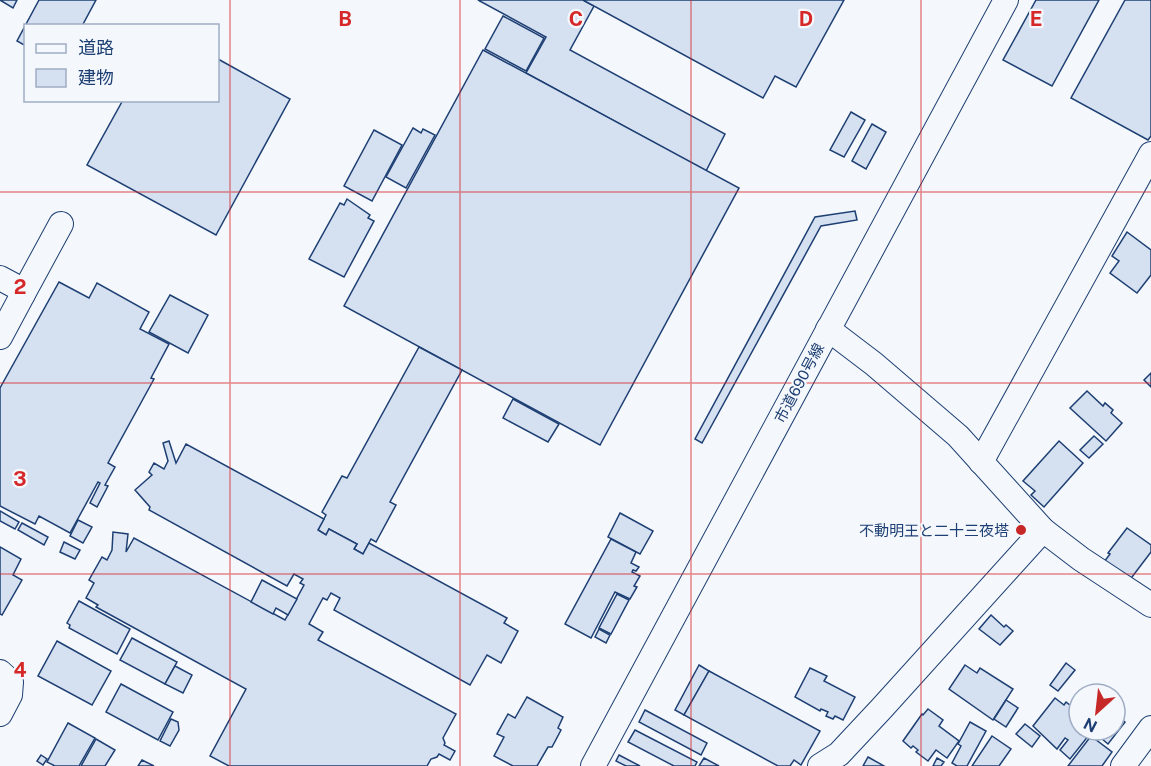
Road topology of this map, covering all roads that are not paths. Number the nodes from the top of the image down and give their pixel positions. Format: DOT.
graph roads {
  1 [pos="1006,0"];
  2 [pos="1151,154"];
  3 [pos="61,224"];
  4 [pos="0,278"];
  5 [pos="23,294"];
  6 [pos="828,329"];
  7 [pos="0,337"];
  8 [pos="981,462"];
  9 [pos="1043,530"];
  10 [pos="1151,605"];
  11 [pos="0,672"];
  12 [pos="0,714"];
  13 [pos="1151,728"];
  14 [pos="593,766"];
  15 [pos="820,766"];
  16 [pos="1124,766"];
  1 -- 6 [label="street, 市道690号線"];
  2 -- 8 [label="street"];
  3 -- 5 [label="street"];
  4 -- 5 [label="street"];
  5 -- 7 [label="street"];
  6 -- 8 [label="street"];
  6 -- 14 [label="street, 市道690号線"];
  8 -- 9 [label="street"];
  9 -- 10 [label="street"];
  9 -- 15 [label="street"];
  11 -- 12 [label="street"];
  13 -- 16 [label="street"];
}
